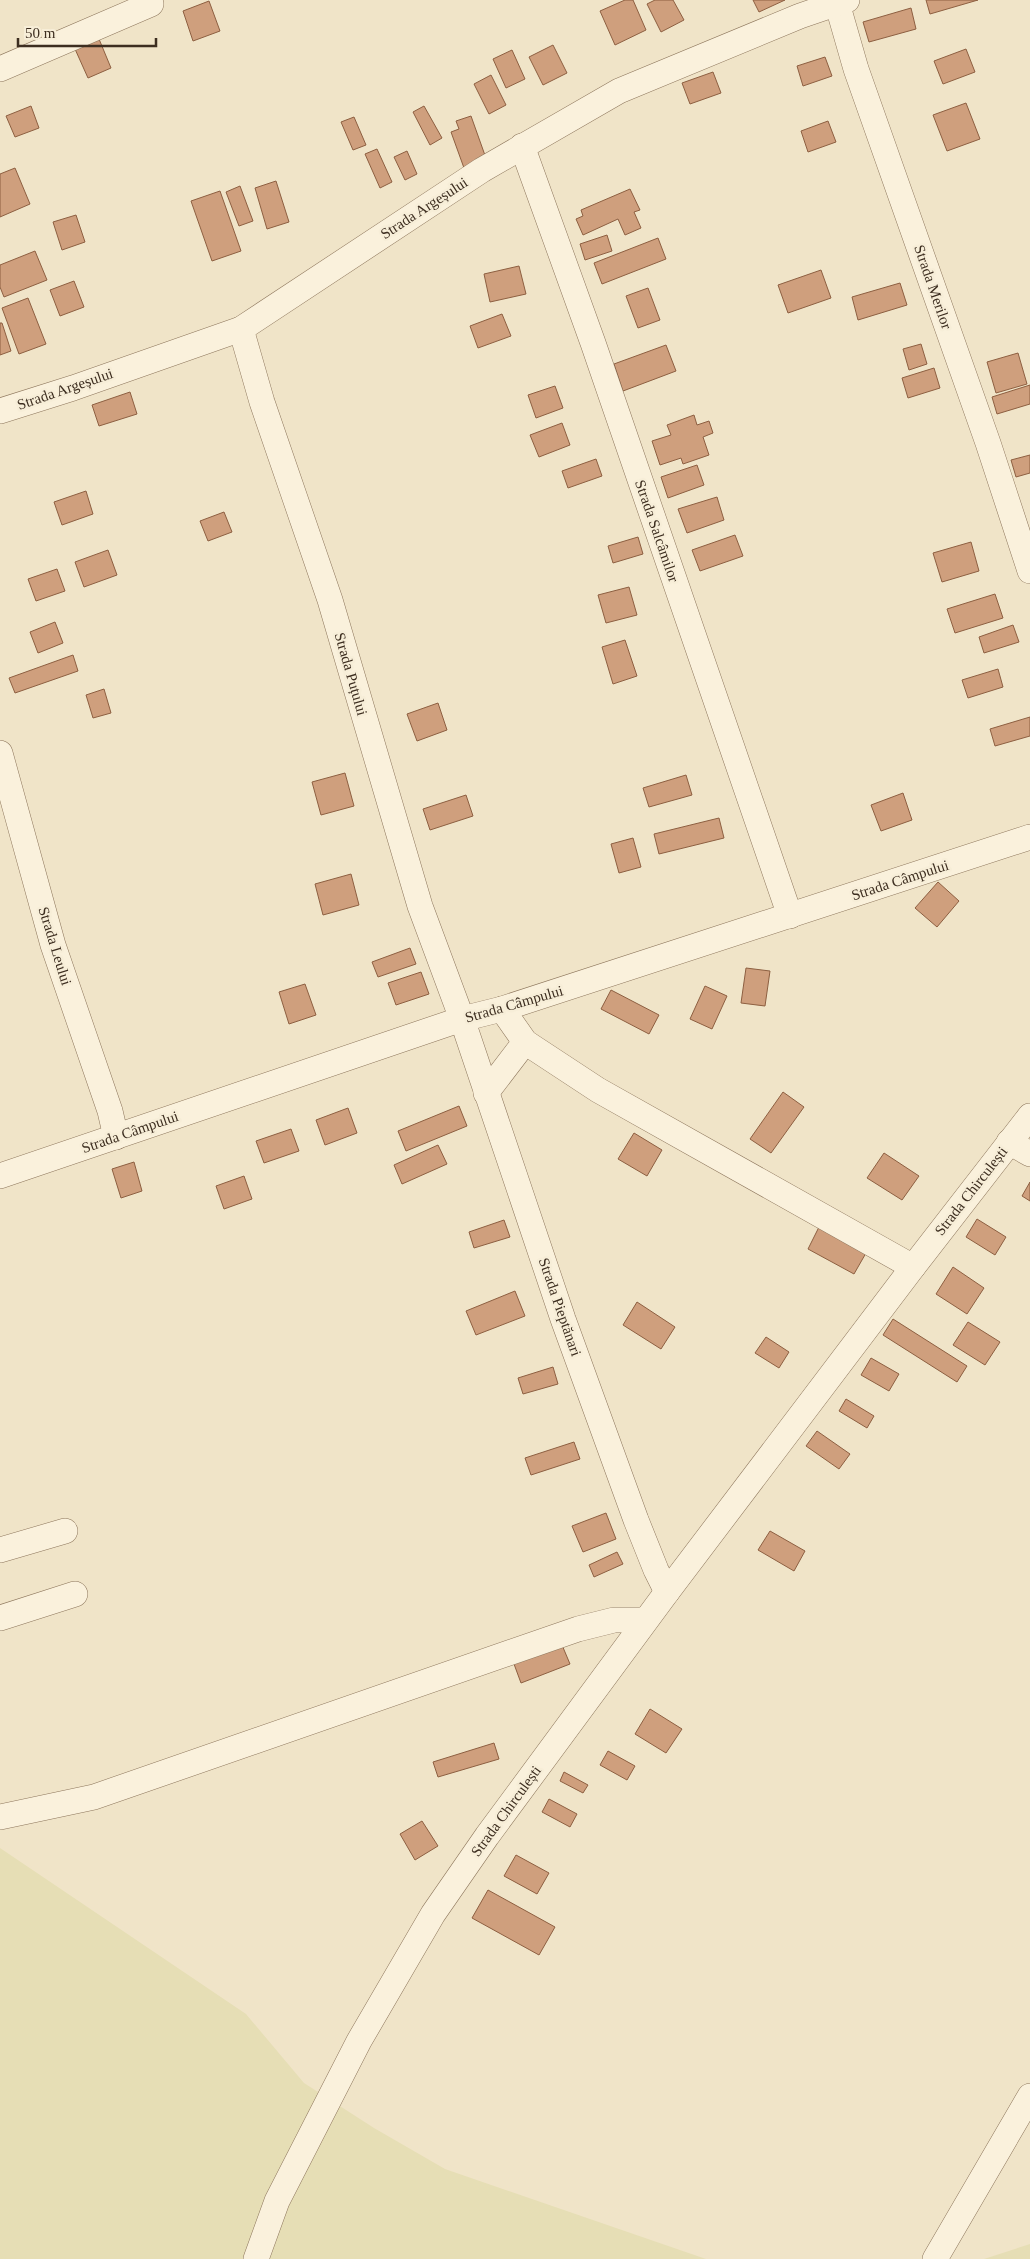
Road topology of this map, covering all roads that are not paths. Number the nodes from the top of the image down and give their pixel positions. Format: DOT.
graph roads {
  1 [pos="842,2"];
  2 [pos="151,4"];
  3 [pos="0,69"];
  4 [pos="522,146"];
  5 [pos="241,329"];
  6 [pos="0,411"];
  7 [pos="1030,571"];
  8 [pos="0,753"];
  9 [pos="1030,836"];
  10 [pos="790,916"];
  11 [pos="502,1009"];
  12 [pos="462,1018"];
  13 [pos="525,1042"];
  14 [pos="486,1093"];
  15 [pos="1030,1116"];
  16 [pos="116,1137"];
  17 [pos="1020,1148"];
  18 [pos="0,1176"];
  19 [pos="913,1267"];
  20 [pos="66,1531"];
  21 [pos="0,1550"];
  22 [pos="667,1592"];
  23 [pos="75,1594"];
  24 [pos="0,1618"];
  25 [pos="646,1620"];
  26 [pos="0,1817"];
  27 [pos="1030,2096"];
  28 [pos="256,2259"];
  29 [pos="935,2259"];
  1 -- 4 [label="street, Strada Argeșului"];
  1 -- 7 [label="street, Strada Merilor"];
  2 -- 3 [label="street"];
  4 -- 5 [label="street, Strada Argeșului"];
  4 -- 10 [label="street, Strada Salcâmilor"];
  5 -- 6 [label="street, Strada Argeșului"];
  5 -- 12 [label="street, Strada Puțului"];
  8 -- 16 [label="street, Strada Leului"];
  9 -- 10 [label="street, Strada Câmpului"];
  10 -- 11 [label="street, Strada Câmpului"];
  11 -- 12 [label="street, Strada Câmpului"];
  11 -- 13 [label="street"];
  12 -- 14 [label="street, Strada Pieptănari"];
  12 -- 16 [label="street, Strada Câmpului"];
  13 -- 14 [label="street"];
  13 -- 19 [label="street"];
  14 -- 22 [label="street, Strada Pieptănari"];
  15 -- 17 [label="street, Strada Chirculești"];
  16 -- 18 [label="street, Strada Câmpului"];
  17 -- 19 [label="street, Strada Chirculești"];
  19 -- 22 [label="street, Strada Chirculești"];
  20 -- 21 [label="street"];
  22 -- 25 [label="street, Strada Chirculești"];
  23 -- 24 [label="street"];
  25 -- 26 [label="street"];
  25 -- 28 [label="street, Strada Chirculești"];
  27 -- 29 [label="street"];
}
